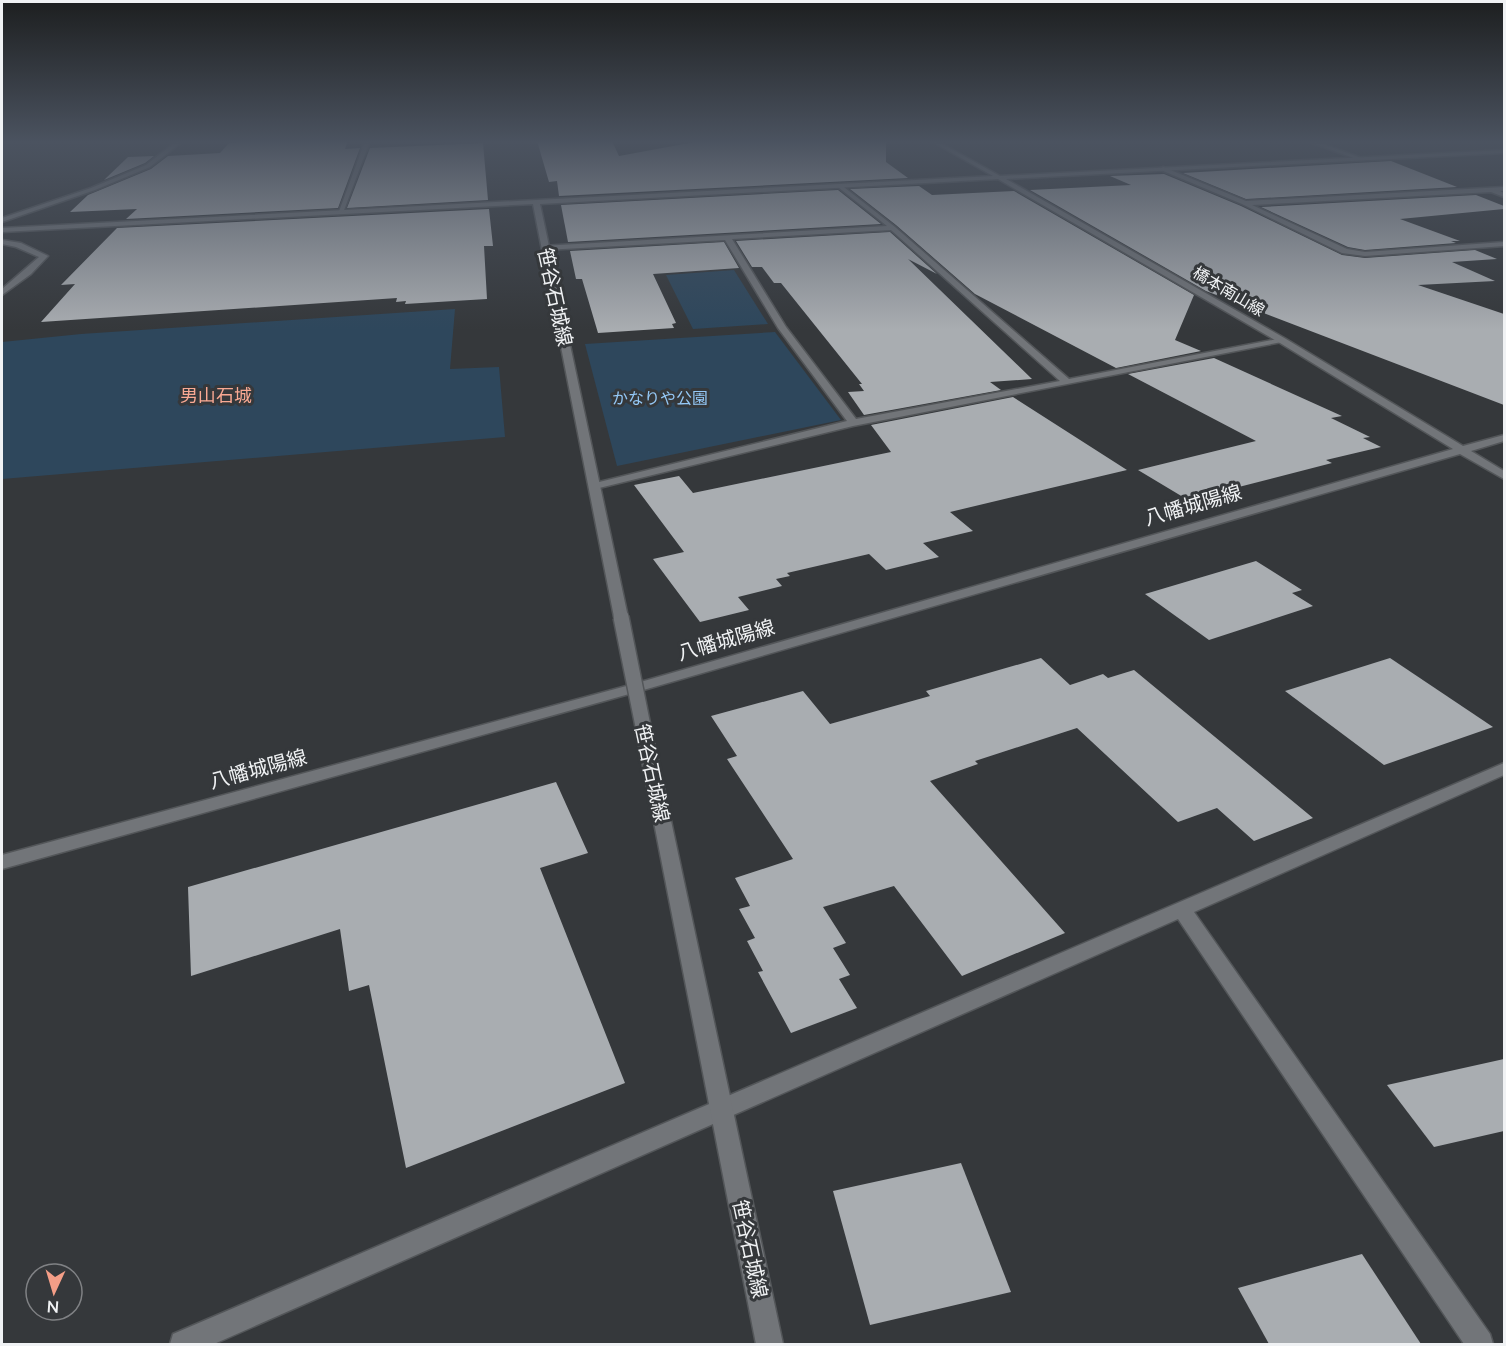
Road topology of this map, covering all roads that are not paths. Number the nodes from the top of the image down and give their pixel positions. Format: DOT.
graph roads {
  1 [pos="50,204"];
  2 [pos="344,204"];
  3 [pos="490,204"];
  4 [pos="537,204"];
  5 [pos="862,204"];
  6 [pos="1047,204"];
  7 [pos="1247,204"];
  8 [pos="340,213"];
  9 [pos="2,220"];
  10 [pos="893,228"];
  11 [pos="2,230"];
  12 [pos="727,237"];
  13 [pos="2,242"];
  14 [pos="1504,244"];
  15 [pos="545,248"];
  16 [pos="2,293"];
  17 [pos="1283,341"];
  18 [pos="1067,382"];
  19 [pos="853,423"];
  20 [pos="1504,438"];
  21 [pos="1460,450"];
  22 [pos="1504,476"];
  23 [pos="595,486"];
  24 [pos="1504,770"];
  25 [pos="2,862"];
  26 [pos="1182,910"];
  27 [pos="722,1108"];
  28 [pos="183,1344"];
  29 [pos="770,1344"];
  30 [pos="1480,1344"];
  1 -- 9 [label="street"];
  2 -- 8 [label="street"];
  3 -- 8 [label="street"];
  4 -- 15 [label="street, 笹谷石城線"];
  5 -- 10 [label="street"];
  6 -- 17 [label="street, 橋本南山線"];
  7 -- 14 [label="street"];
  8 -- 11 [label="street"];
  10 -- 12 [label="street"];
  10 -- 18 [label="street"];
  12 -- 15 [label="street"];
  12 -- 19 [label="street"];
  13 -- 16 [label="street"];
  15 -- 23 [label="street, 笹谷石城線"];
  17 -- 18 [label="street"];
  17 -- 21 [label="street, 橋本南山線"];
  18 -- 19 [label="street"];
  19 -- 23 [label="street"];
  20 -- 21 [label="street, 八幡城陽線"];
  21 -- 22 [label="street, 橋本南山線"];
  21 -- 25 [label="street, 八幡城陽線"];
  23 -- 27 [label="street, 笹谷石城線, bridge"];
  24 -- 26 [label="street"];
  26 -- 27 [label="street"];
  26 -- 30 [label="street"];
  27 -- 28 [label="street"];
  27 -- 29 [label="street, 笹谷石城線"];
}
